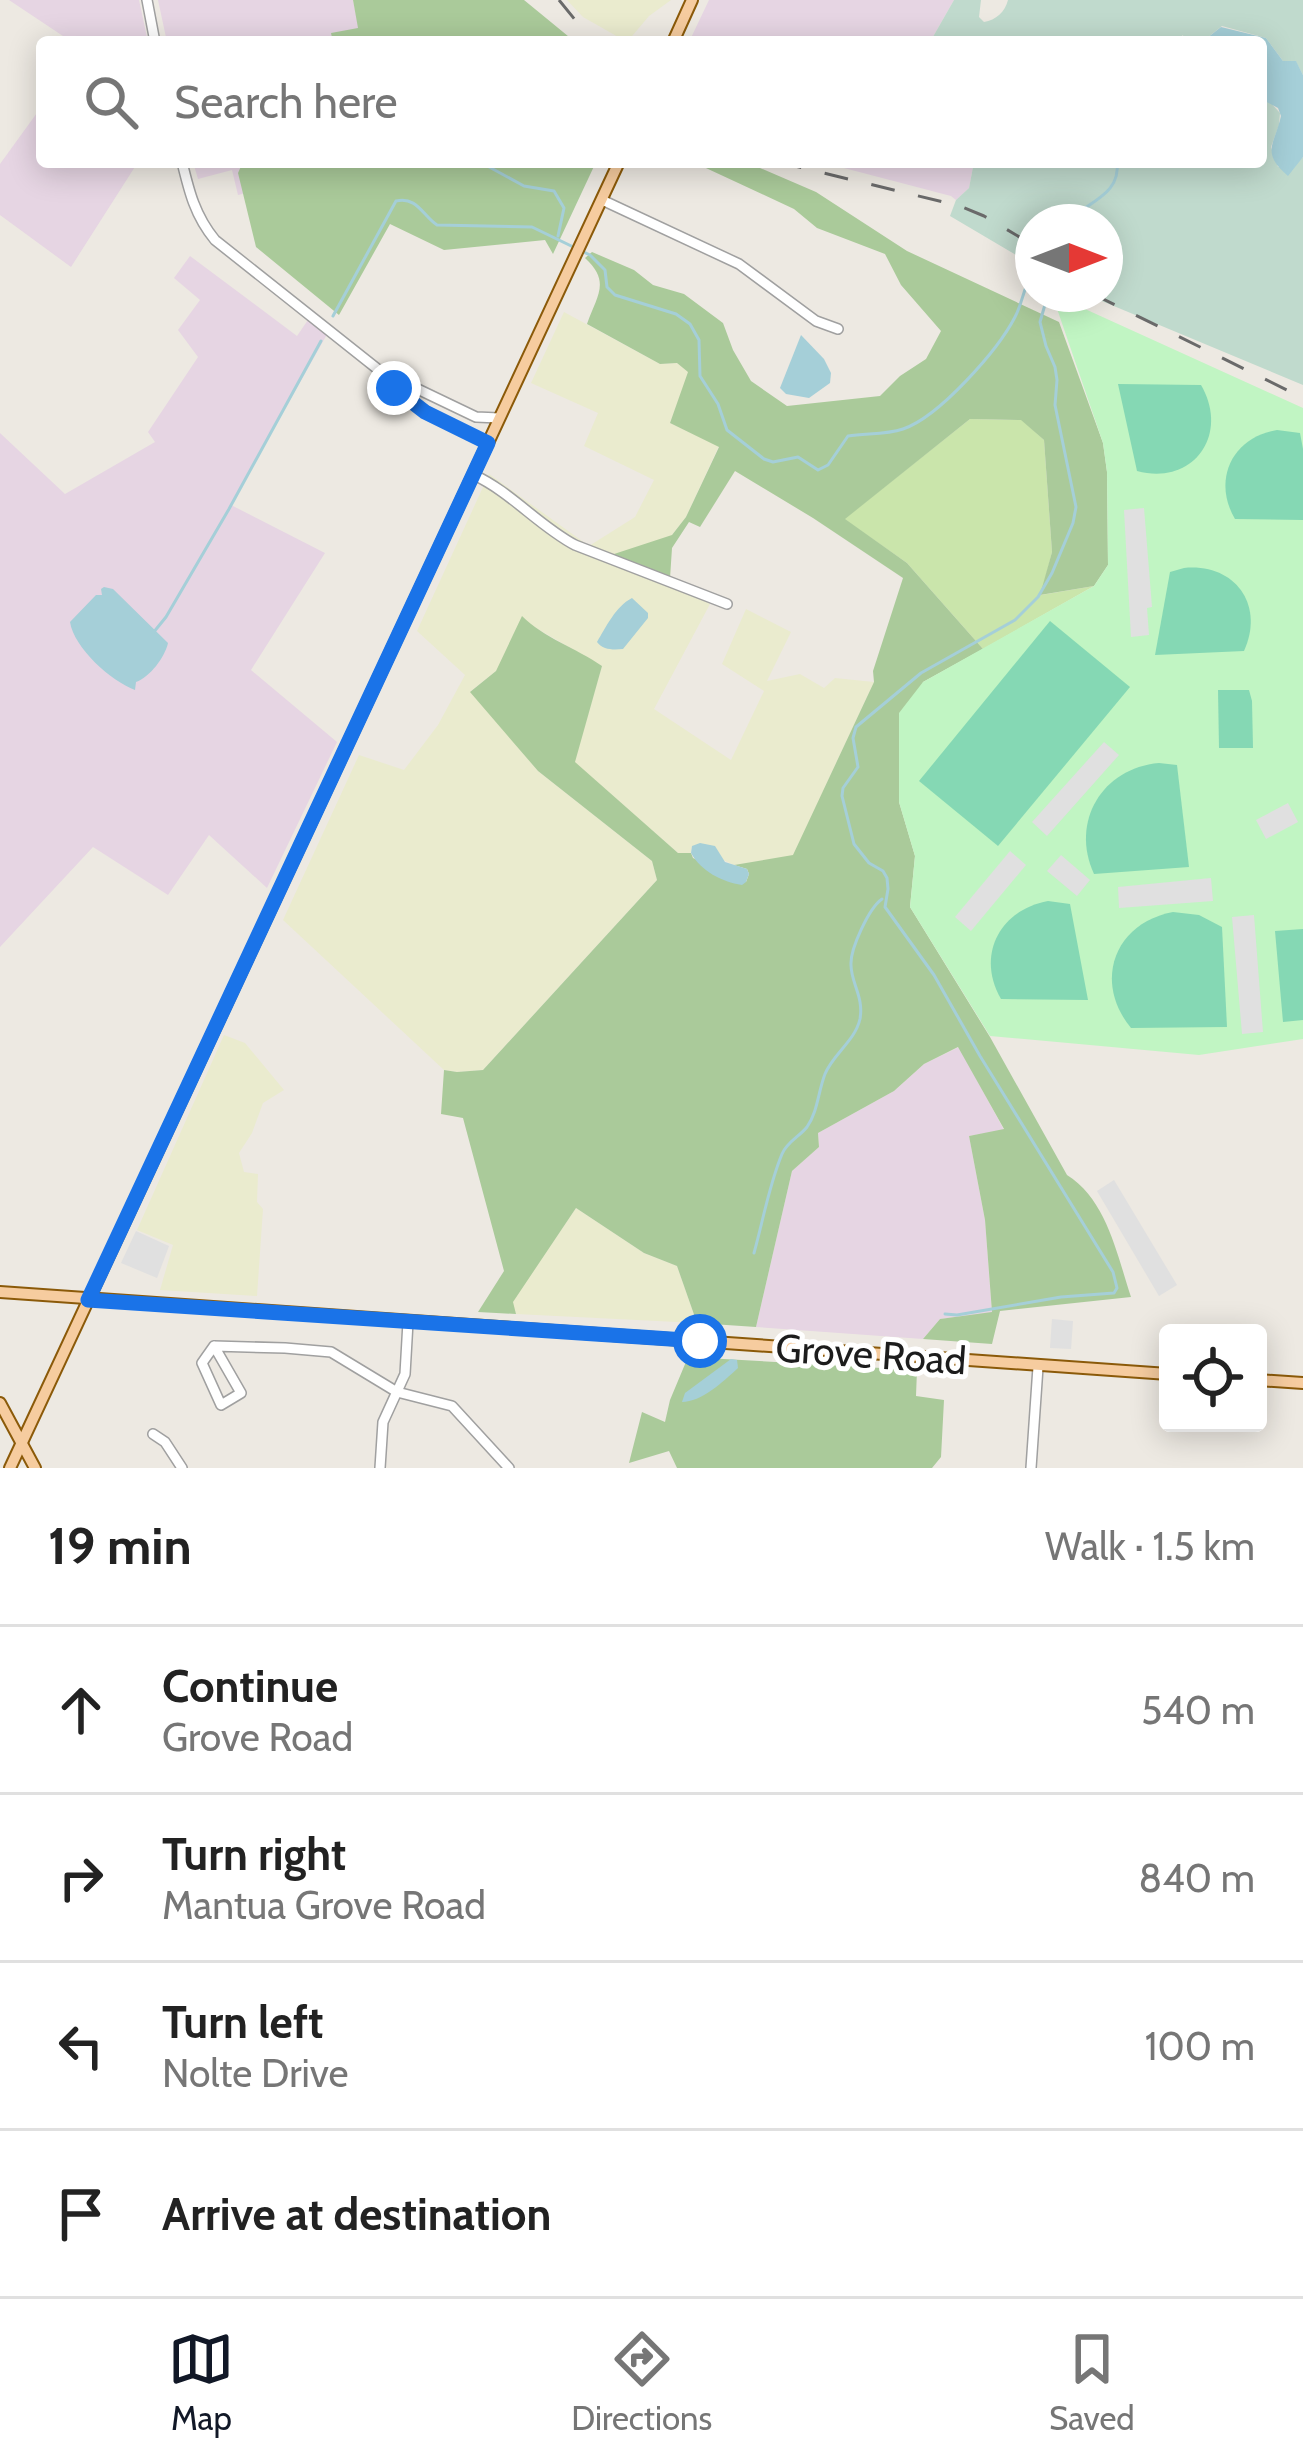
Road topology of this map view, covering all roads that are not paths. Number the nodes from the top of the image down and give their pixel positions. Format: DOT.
graph roads {
  1 [pos="147,0"];
  2 [pos="692,0"];
  3 [pos="154,36"];
  4 [pos="677,36"];
  5 [pos="184,168"];
  6 [pos="616,168"];
  7 [pos="602,200"];
  8 [pos="838,329"];
  9 [pos="380,371"];
  10 [pos="499,418"];
  11 [pos="488,443"];
  12 [pos="473,475"];
  13 [pos="728,604"];
  14 [pos="0,1292"];
  15 [pos="88,1300"];
  16 [pos="408,1322"];
  17 [pos="214,1346"];
  18 [pos="1038,1366"];
  19 [pos="1159,1373"];
  20 [pos="1267,1381"];
  21 [pos="1303,1383"];
  22 [pos="397,1392"];
  23 [pos="0,1403"];
  24 [pos="153,1434"];
  25 [pos="22,1443"];
  26 [pos="10,1468"];
  27 [pos="35,1468"];
  28 [pos="182,1468"];
  29 [pos="380,1468"];
  30 [pos="509,1468"];
  31 [pos="1030,1468"];
  1 -- 3 [label="street"];
  2 -- 4 [label="main road"];
  5 -- 9 [label="street"];
  6 -- 7 [label="main road"];
  7 -- 8 [label="street"];
  7 -- 10 [label="main road"];
  9 -- 10 [label="street"];
  9 -- 11 [label="street"];
  10 -- 11 [label="main road"];
  11 -- 12 [label="main road"];
  12 -- 13 [label="street"];
  12 -- 15 [label="main road"];
  14 -- 15 [label="main road, Grove Road"];
  15 -- 16 [label="main road, Grove Road"];
  15 -- 25 [label="main road"];
  16 -- 18 [label="main road, Grove Road"];
  16 -- 22 [label="street"];
  17 -- 17 [label="street"];
  17 -- 22 [label="street"];
  18 -- 19 [label="main road, Grove Road"];
  18 -- 31 [label="street"];
  20 -- 21 [label="main road"];
  22 -- 29 [label="street"];
  22 -- 30 [label="street"];
  23 -- 25 [label="main road"];
  24 -- 28 [label="street"];
  25 -- 26 [label="main road"];
  25 -- 27 [label="main road"];
}
